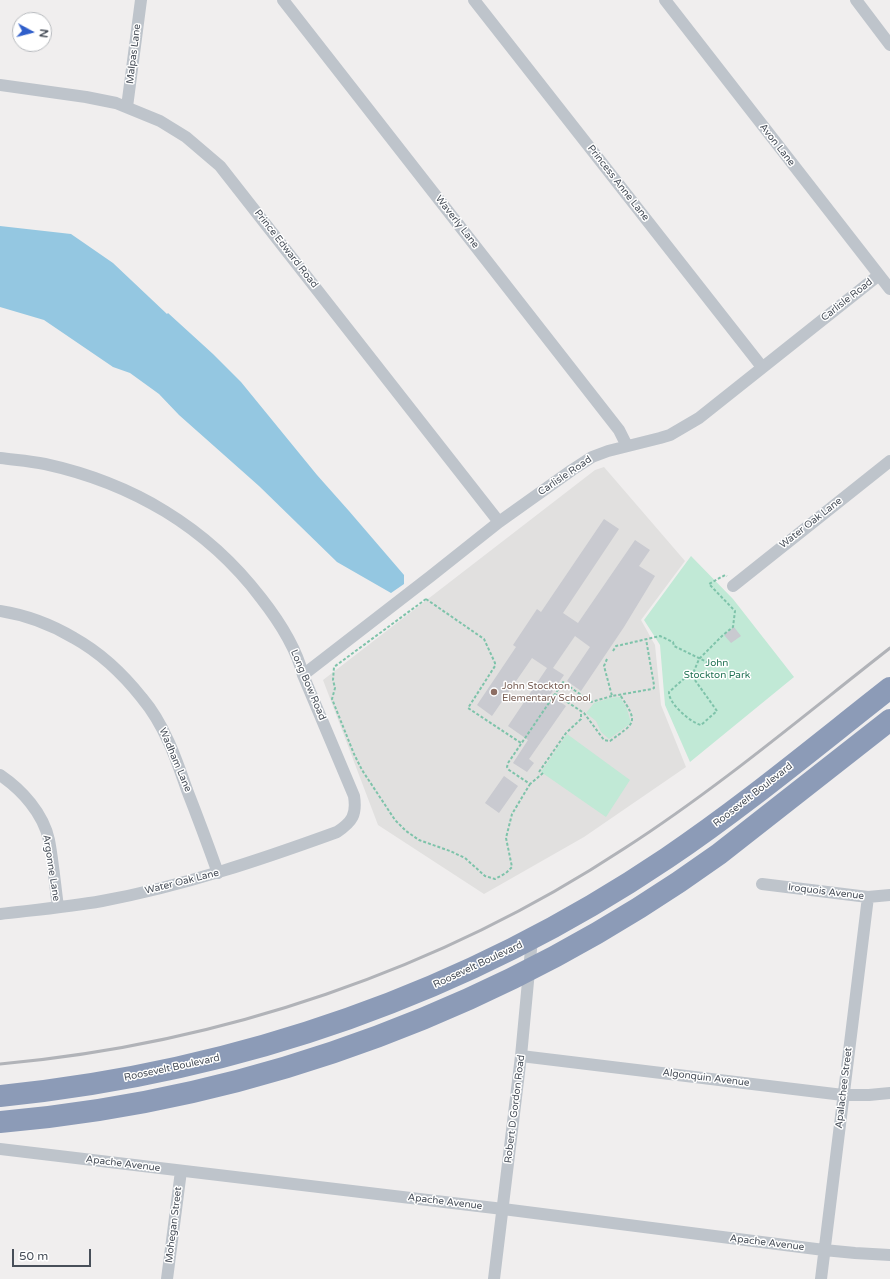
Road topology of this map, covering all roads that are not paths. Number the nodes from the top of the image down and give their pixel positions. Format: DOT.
graph roads {
  1 [pos="141,0"];
  2 [pos="283,0"];
  3 [pos="474,0"];
  4 [pos="665,0"];
  5 [pos="856,0"];
  6 [pos="890,46"];
  7 [pos="0,85"];
  8 [pos="128,107"];
  9 [pos="879,275"];
  10 [pos="890,289"];
  11 [pos="762,367"];
  12 [pos="627,446"];
  13 [pos="0,458"];
  14 [pos="890,461"];
  15 [pos="499,522"];
  16 [pos="733,586"];
  17 [pos="0,611"];
  18 [pos="303,675"];
  19 [pos="890,688"];
  20 [pos="890,720"];
  21 [pos="0,775"];
  22 [pos="353,817"];
  23 [pos="218,873"];
  24 [pos="762,884"];
  25 [pos="890,895"];
  26 [pos="868,897"];
  27 [pos="58,907"];
  28 [pos="0,914"];
  29 [pos="532,939"];
  30 [pos="530,970"];
  31 [pos="521,1056"];
  32 [pos="890,1093"];
  33 [pos="843,1094"];
  34 [pos="0,1096"];
  35 [pos="0,1122"];
  36 [pos="0,1149"];
  37 [pos="181,1171"];
  38 [pos="503,1209"];
  39 [pos="824,1250"];
  40 [pos="890,1255"];
  41 [pos="167,1279"];
  42 [pos="494,1279"];
  43 [pos="821,1279"];
  1 -- 8 [label="street, Malpas Lane"];
  2 -- 12 [label="street, Waverly Lane"];
  3 -- 11 [label="street, Princess Anne Lane"];
  4 -- 9 [label="street, Avon Lane"];
  5 -- 6 [label="street"];
  7 -- 8 [label="street, Prince Edward Road"];
  8 -- 15 [label="street, Prince Edward Road"];
  9 -- 10 [label="street, Avon Lane"];
  9 -- 11 [label="street, Carlisle Road"];
  11 -- 12 [label="street, Carlisle Road"];
  12 -- 15 [label="street, Carlisle Road"];
  13 -- 18 [label="street, Long Bow Road"];
  14 -- 16 [label="street, Water Oak Lane"];
  15 -- 18 [label="street, Carlisle Road"];
  17 -- 23 [label="street, Wadham Lane"];
  18 -- 22 [label="street, Long Bow Road"];
  19 -- 29 [label="highway, Roosevelt Boulevard"];
  20 -- 30 [label="highway"];
  21 -- 27 [label="street, Argonne Lane"];
  22 -- 23 [label="street, Water Oak Lane"];
  23 -- 27 [label="street, Water Oak Lane"];
  24 -- 26 [label="street, Iroquois Avenue"];
  25 -- 26 [label="street, Iroquois Avenue"];
  26 -- 33 [label="street, Apalachee Street"];
  27 -- 28 [label="street, Water Oak Lane"];
  29 -- 30 [label="street, Robert D Gordon Road"];
  29 -- 34 [label="highway, Roosevelt Boulevard"];
  30 -- 31 [label="street, Robert D Gordon Road"];
  30 -- 35 [label="highway"];
  31 -- 33 [label="street, Algonquin Avenue"];
  31 -- 38 [label="street, Robert D Gordon Road"];
  32 -- 33 [label="street, Algonquin Avenue"];
  33 -- 39 [label="street, Apalachee Street"];
  36 -- 37 [label="street, Apache Avenue"];
  37 -- 38 [label="street, Apache Avenue"];
  37 -- 41 [label="street, Mohegan Street"];
  38 -- 39 [label="street, Apache Avenue"];
  38 -- 42 [label="street, Robert D Gordon Road"];
  39 -- 40 [label="street, Apache Avenue"];
  39 -- 43 [label="street, Apalachee Street"];
}
